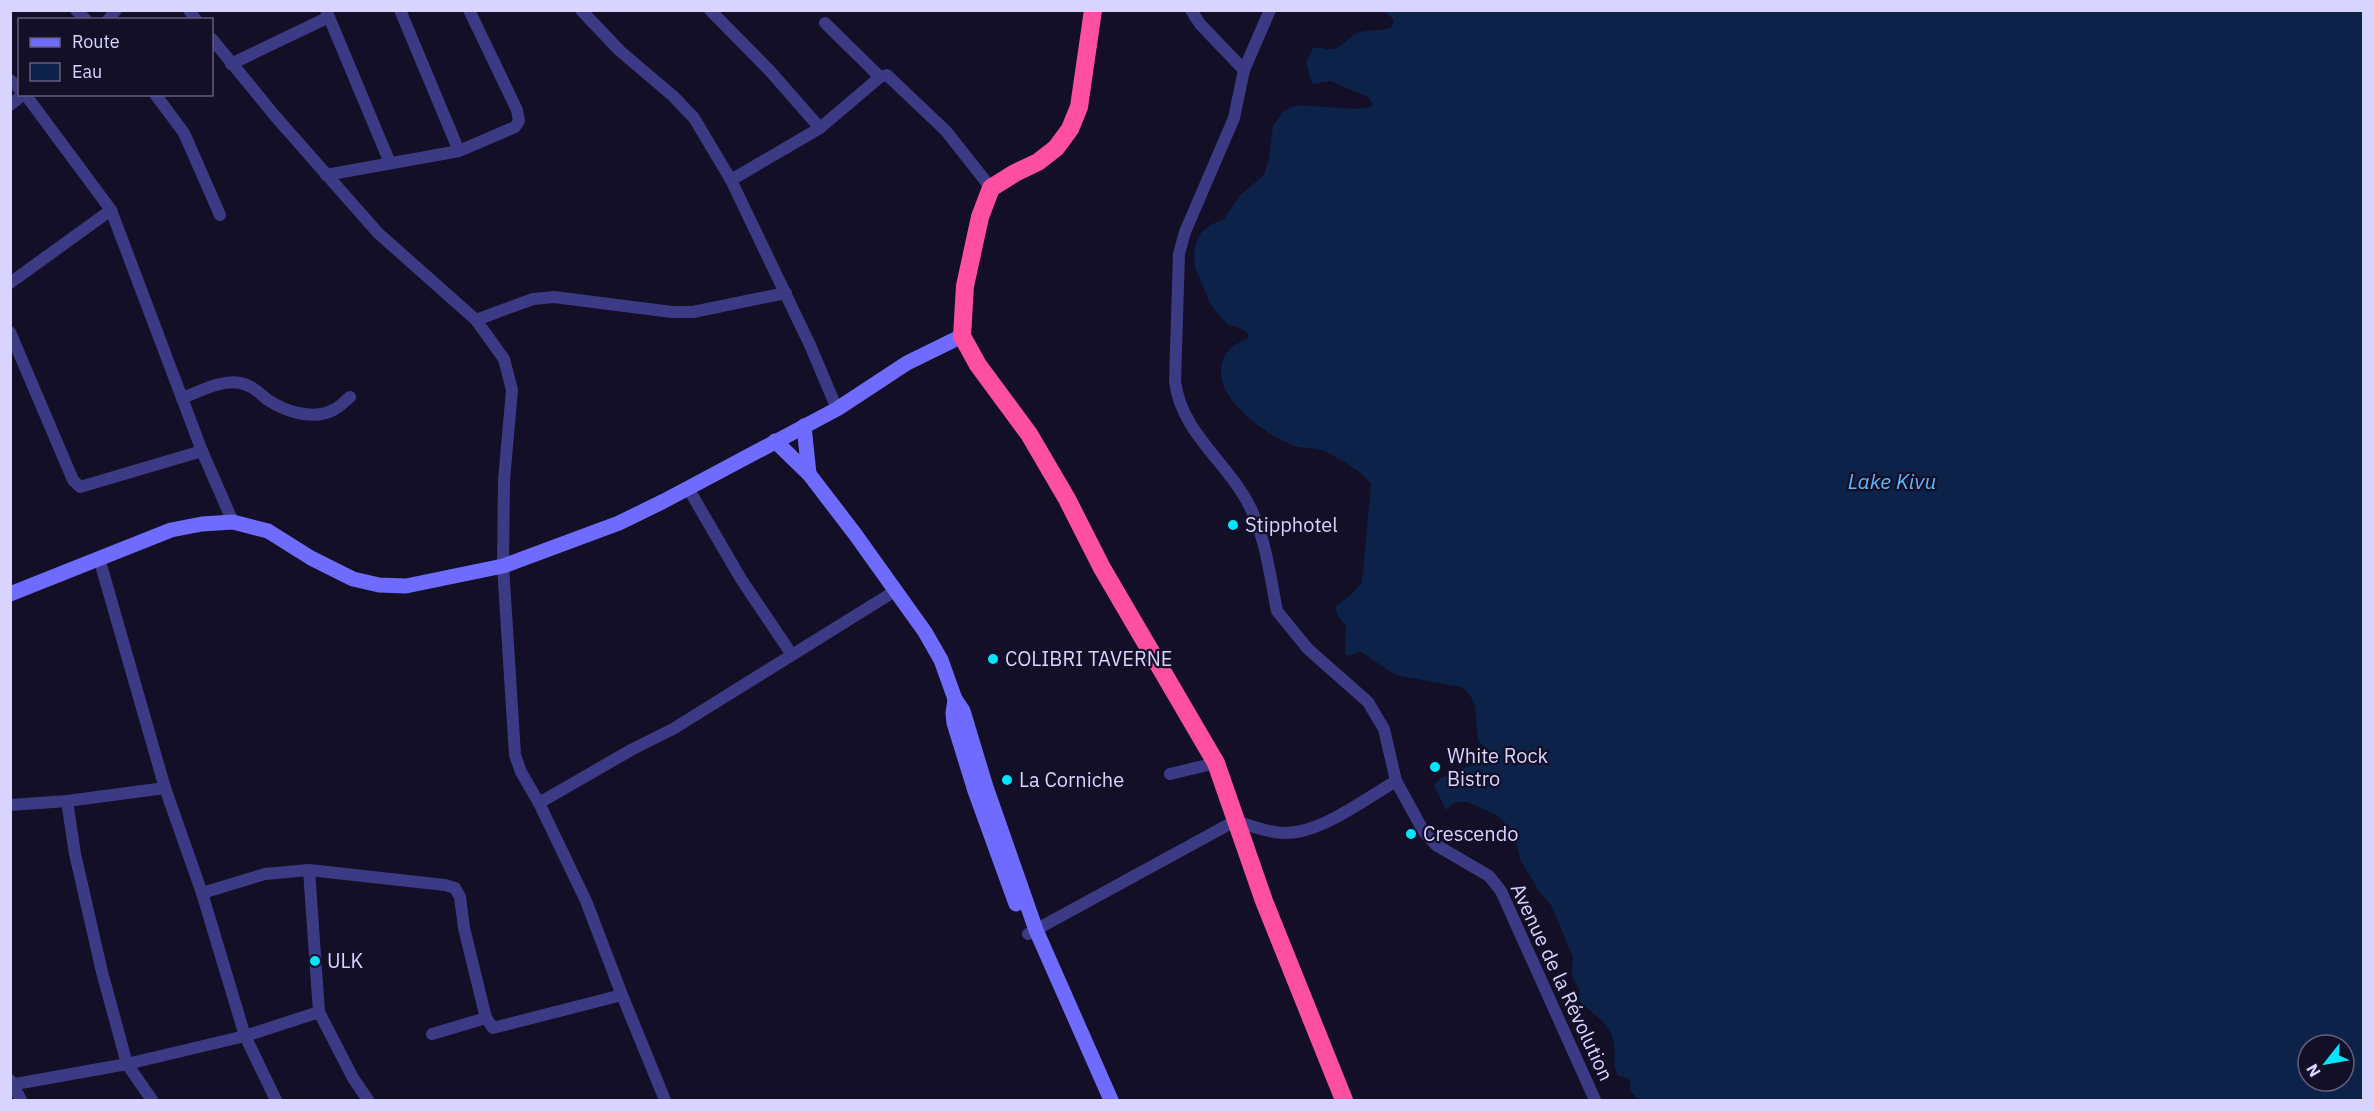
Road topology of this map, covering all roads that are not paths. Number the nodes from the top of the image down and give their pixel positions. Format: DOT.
graph roads {
  1 [pos="400,10"];
  2 [pos="469,10"];
  3 [pos="580,10"];
  4 [pos="710,10"];
  5 [pos="1093,10"];
  6 [pos="1191,10"];
  7 [pos="1270,10"];
  8 [pos="328,14"];
  9 [pos="825,23"];
  10 [pos="213,40"];
  11 [pos="231,64"];
  12 [pos="1244,70"];
  13 [pos="880,77"];
  14 [pos="22,96"];
  15 [pos="26,96"];
  16 [pos="156,96"];
  17 [pos="10,105"];
  18 [pos="820,128"];
  19 [pos="459,151"];
  20 [pos="390,163"];
  21 [pos="326,175"];
  22 [pos="731,180"];
  23 [pos="991,188"];
  24 [pos="111,210"];
  25 [pos="220,215"];
  26 [pos="10,283"];
  27 [pos="786,293"];
  28 [pos="476,320"];
  29 [pos="10,332"];
  30 [pos="962,336"];
  31 [pos="350,397"];
  32 [pos="182,398"];
  33 [pos="837,409"];
  34 [pos="804,426"];
  35 [pos="775,441"];
  36 [pos="202,451"];
  37 [pos="809,474"];
  38 [pos="687,488"];
  39 [pos="233,522"];
  40 [pos="99,558"];
  41 [pos="503,566"];
  42 [pos="895,591"];
  43 [pos="10,594"];
  44 [pos="792,656"];
  45 [pos="1216,763"];
  46 [pos="1170,774"];
  47 [pos="1396,781"];
  48 [pos="165,788"];
  49 [pos="67,801"];
  50 [pos="539,803"];
  51 [pos="10,805"];
  52 [pos="1235,821"];
  53 [pos="309,870"];
  54 [pos="202,893"];
  55 [pos="1032,932"];
  56 [pos="622,995"];
  57 [pos="319,1012"];
  58 [pos="486,1018"];
  59 [pos="432,1034"];
  60 [pos="245,1036"];
  61 [pos="127,1064"];
  62 [pos="11,1083"];
  63 [pos="21,1101"];
  64 [pos="152,1101"];
  65 [pos="276,1101"];
  66 [pos="368,1101"];
  67 [pos="665,1101"];
  68 [pos="1101,1101"];
  69 [pos="1111,1101"];
  70 [pos="1344,1101"];
  71 [pos="1595,1101"];
  1 -- 19 [label="street"];
  2 -- 19 [label="street"];
  3 -- 22 [label="street"];
  4 -- 18 [label="street"];
  5 -- 23 [label="highway"];
  6 -- 12 [label="street"];
  7 -- 12 [label="street, Avenue de la Révolution"];
  8 -- 11 [label="street"];
  8 -- 20 [label="street"];
  9 -- 13 [label="street"];
  10 -- 11 [label="street"];
  11 -- 21 [label="street"];
  12 -- 47 [label="street, Avenue de la Révolution"];
  13 -- 18 [label="street"];
  13 -- 23 [label="street"];
  14 -- 17 [label="street"];
  15 -- 24 [label="street"];
  16 -- 25 [label="street"];
  18 -- 22 [label="street"];
  19 -- 20 [label="street"];
  20 -- 21 [label="street"];
  21 -- 28 [label="street"];
  22 -- 27 [label="street"];
  23 -- 30 [label="highway"];
  24 -- 26 [label="street"];
  24 -- 32 [label="street"];
  27 -- 28 [label="street"];
  27 -- 33 [label="street"];
  28 -- 41 [label="street"];
  29 -- 36 [label="street"];
  30 -- 33 [label="street"];
  30 -- 45 [label="highway"];
  31 -- 32 [label="street"];
  32 -- 36 [label="street"];
  33 -- 34 [label="street"];
  34 -- 35 [label="street"];
  34 -- 37 [label="street"];
  35 -- 37 [label="street"];
  35 -- 38 [label="street"];
  36 -- 39 [label="street"];
  37 -- 42 [label="street"];
  38 -- 41 [label="street"];
  38 -- 44 [label="street"];
  39 -- 40 [label="street"];
  39 -- 41 [label="street"];
  40 -- 43 [label="street"];
  40 -- 48 [label="street"];
  41 -- 50 [label="street"];
  42 -- 44 [label="street"];
  42 -- 55 [label="street"];
  44 -- 50 [label="street"];
  45 -- 46 [label="street"];
  45 -- 52 [label="highway"];
  47 -- 52 [label="street"];
  47 -- 71 [label="street, Avenue de la Révolution"];
  48 -- 49 [label="street"];
  48 -- 54 [label="street"];
  49 -- 51 [label="street"];
  49 -- 61 [label="street"];
  50 -- 56 [label="street"];
  52 -- 55 [label="street"];
  52 -- 70 [label="highway"];
  53 -- 54 [label="street"];
  53 -- 57 [label="street"];
  53 -- 58 [label="street"];
  54 -- 60 [label="street"];
  55 -- 68 [label="street"];
  55 -- 69 [label="street"];
  56 -- 58 [label="street"];
  56 -- 67 [label="street"];
  57 -- 60 [label="street"];
  57 -- 66 [label="street"];
  58 -- 59 [label="street"];
  60 -- 61 [label="street"];
  60 -- 65 [label="street"];
  61 -- 62 [label="street"];
  61 -- 64 [label="street"];
  62 -- 63 [label="street"];
}
